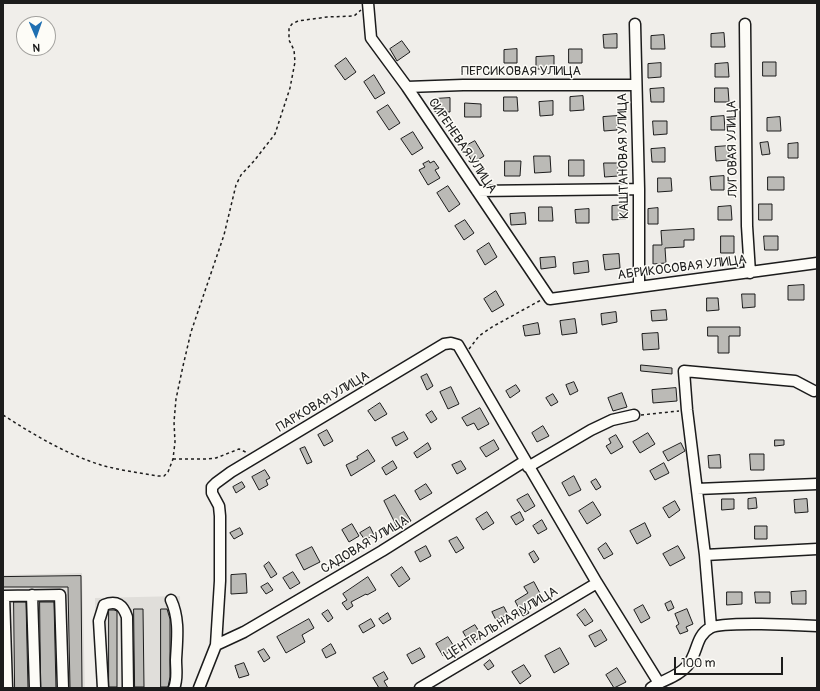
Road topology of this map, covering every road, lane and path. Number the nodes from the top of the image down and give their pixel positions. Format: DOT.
graph roads {
  1 [pos="368,5"];
  2 [pos="635,24"];
  3 [pos="745,24"];
  4 [pos="636,85"];
  5 [pos="407,87"];
  6 [pos="639,189"];
  7 [pos="476,191"];
  8 [pos="817,263"];
  9 [pos="750,273"];
  10 [pos="639,286"];
  11 [pos="549,298"];
  12 [pos="463,355"];
  13 [pos="814,391"];
  14 [pos="687,410"];
  15 [pos="3,415"];
  16 [pos="634,415"];
  17 [pos="173,458"];
  18 [pos="253,459"];
  19 [pos="526,464"];
  20 [pos="817,484"];
  21 [pos="697,489"];
  22 [pos="817,549"];
  23 [pos="705,555"];
  24 [pos="597,583"];
  25 [pos="32,595"];
  26 [pos="171,600"];
  27 [pos="817,626"];
  28 [pos="711,627"];
  29 [pos="216,644"];
  30 [pos="656,686"];
  31 [pos="7,688"];
  32 [pos="35,688"];
  33 [pos="63,688"];
  34 [pos="103,688"];
  35 [pos="128,688"];
  36 [pos="174,688"];
  37 [pos="199,688"];
  38 [pos="420,688"];
  1 -- 5 [label="street, СИРЕНЕВАЯ УЛИЦА"];
  1 -- 17 [label="path"];
  2 -- 4 [label="street, КАШТАНОВАЯ УЛИЦА"];
  3 -- 9 [label="street, ЛУГОВАЯ УЛИЦА"];
  4 -- 5 [label="street, ПЕРСИКОВАЯ УЛИЦА"];
  4 -- 6 [label="street, КАШТАНОВАЯ УЛИЦА"];
  5 -- 7 [label="street, СИРЕНЕВАЯ УЛИЦА"];
  6 -- 7 [label="street"];
  6 -- 10 [label="street, КАШТАНОВАЯ УЛИЦА"];
  7 -- 11 [label="street, СИРЕНЕВАЯ УЛИЦА"];
  8 -- 9 [label="street, АБРИКОСОВАЯ УЛИЦА"];
  9 -- 10 [label="street, АБРИКОСОВАЯ УЛИЦА"];
  10 -- 11 [label="street, АБРИКОСОВАЯ УЛИЦА"];
  11 -- 12 [label="path"];
  12 -- 18 [label="street, ПАРКОВАЯ УЛИЦА"];
  12 -- 19 [label="street"];
  13 -- 14 [label="street"];
  14 -- 16 [label="path"];
  14 -- 21 [label="street"];
  15 -- 17 [label="path"];
  16 -- 19 [label="street, САДОВАЯ УЛИЦА"];
  17 -- 18 [label="path"];
  18 -- 29 [label="street, ПАРКОВАЯ УЛИЦА"];
  19 -- 24 [label="street"];
  19 -- 29 [label="street, САДОВАЯ УЛИЦА"];
  20 -- 21 [label="street"];
  21 -- 23 [label="street"];
  22 -- 23 [label="street"];
  23 -- 28 [label="street"];
  24 -- 30 [label="street"];
  24 -- 38 [label="street, ЦЕНТРАЛЬНАЯ УЛИЦА"];
  25 -- 31 [label="street"];
  25 -- 32 [label="street"];
  25 -- 33 [label="street"];
  26 -- 36 [label="street"];
  27 -- 28 [label="street"];
  28 -- 30 [label="street"];
  29 -- 37 [label="street"];
  34 -- 35 [label="street"];
}
